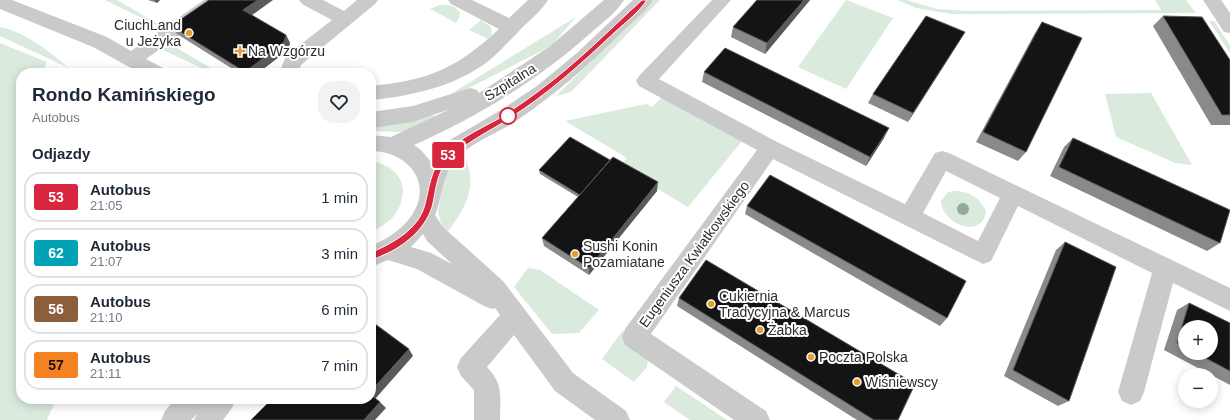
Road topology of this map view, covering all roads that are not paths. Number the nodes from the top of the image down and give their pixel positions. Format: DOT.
graph roads {
  1 [pos="217,0"];
  2 [pos="308,0"];
  3 [pos="369,0"];
  4 [pos="457,0"];
  5 [pos="539,0"];
  6 [pos="615,0"];
  7 [pos="644,0"];
  8 [pos="722,0"];
  9 [pos="1212,0"];
  10 [pos="9,2"];
  11 [pos="345,19"];
  12 [pos="511,27"];
  13 [pos="1230,27"];
  14 [pos="131,60"];
  15 [pos="146,68"];
  16 [pos="291,68"];
  17 [pos="520,77"];
  18 [pos="376,91"];
  19 [pos="376,119"];
  20 [pos="376,143"];
  21 [pos="393,145"];
  22 [pos="770,148"];
  23 [pos="431,187"];
  24 [pos="1013,194"];
  25 [pos="424,217"];
  26 [pos="909,217"];
  27 [pos="379,253"];
  28 [pos="1165,268"];
  29 [pos="1230,300"];
  30 [pos="510,311"];
  31 [pos="1131,392"];
  32 [pos="180,404"];
  33 [pos="187,404"];
  34 [pos="219,404"];
  35 [pos="173,420"];
  36 [pos="207,420"];
  37 [pos="487,420"];
  38 [pos="617,420"];
  39 [pos="757,420"];
  1 -- 14 [label="street"];
  2 -- 11 [label="street"];
  3 -- 11 [label="street"];
  4 -- 12 [label="street"];
  5 -- 12 [label="street"];
  6 -- 17 [label="street, Szpitalna"];
  7 -- 23 [label="street, Szpitalna"];
  8 -- 22 [label="street"];
  9 -- 13 [label="street"];
  10 -- 14 [label="street"];
  11 -- 16 [label="street"];
  12 -- 18 [label="street"];
  14 -- 15 [label="street"];
  17 -- 19 [label="street"];
  17 -- 21 [label="street, Szpitalna"];
  20 -- 21 [label="street"];
  21 -- 23 [label="street"];
  22 -- 26 [label="street"];
  22 -- 39 [label="street, Eugeniusza Kwiatkowskiego"];
  23 -- 25 [label="street"];
  24 -- 26 [label="street"];
  24 -- 26 [label="street"];
  24 -- 28 [label="street"];
  25 -- 27 [label="street"];
  25 -- 30 [label="street"];
  27 -- 30 [label="street"];
  28 -- 29 [label="street"];
  28 -- 31 [label="street"];
  30 -- 37 [label="street"];
  30 -- 38 [label="street"];
  32 -- 35 [label="street"];
  33 -- 35 [label="street"];
  34 -- 36 [label="street"];
}
